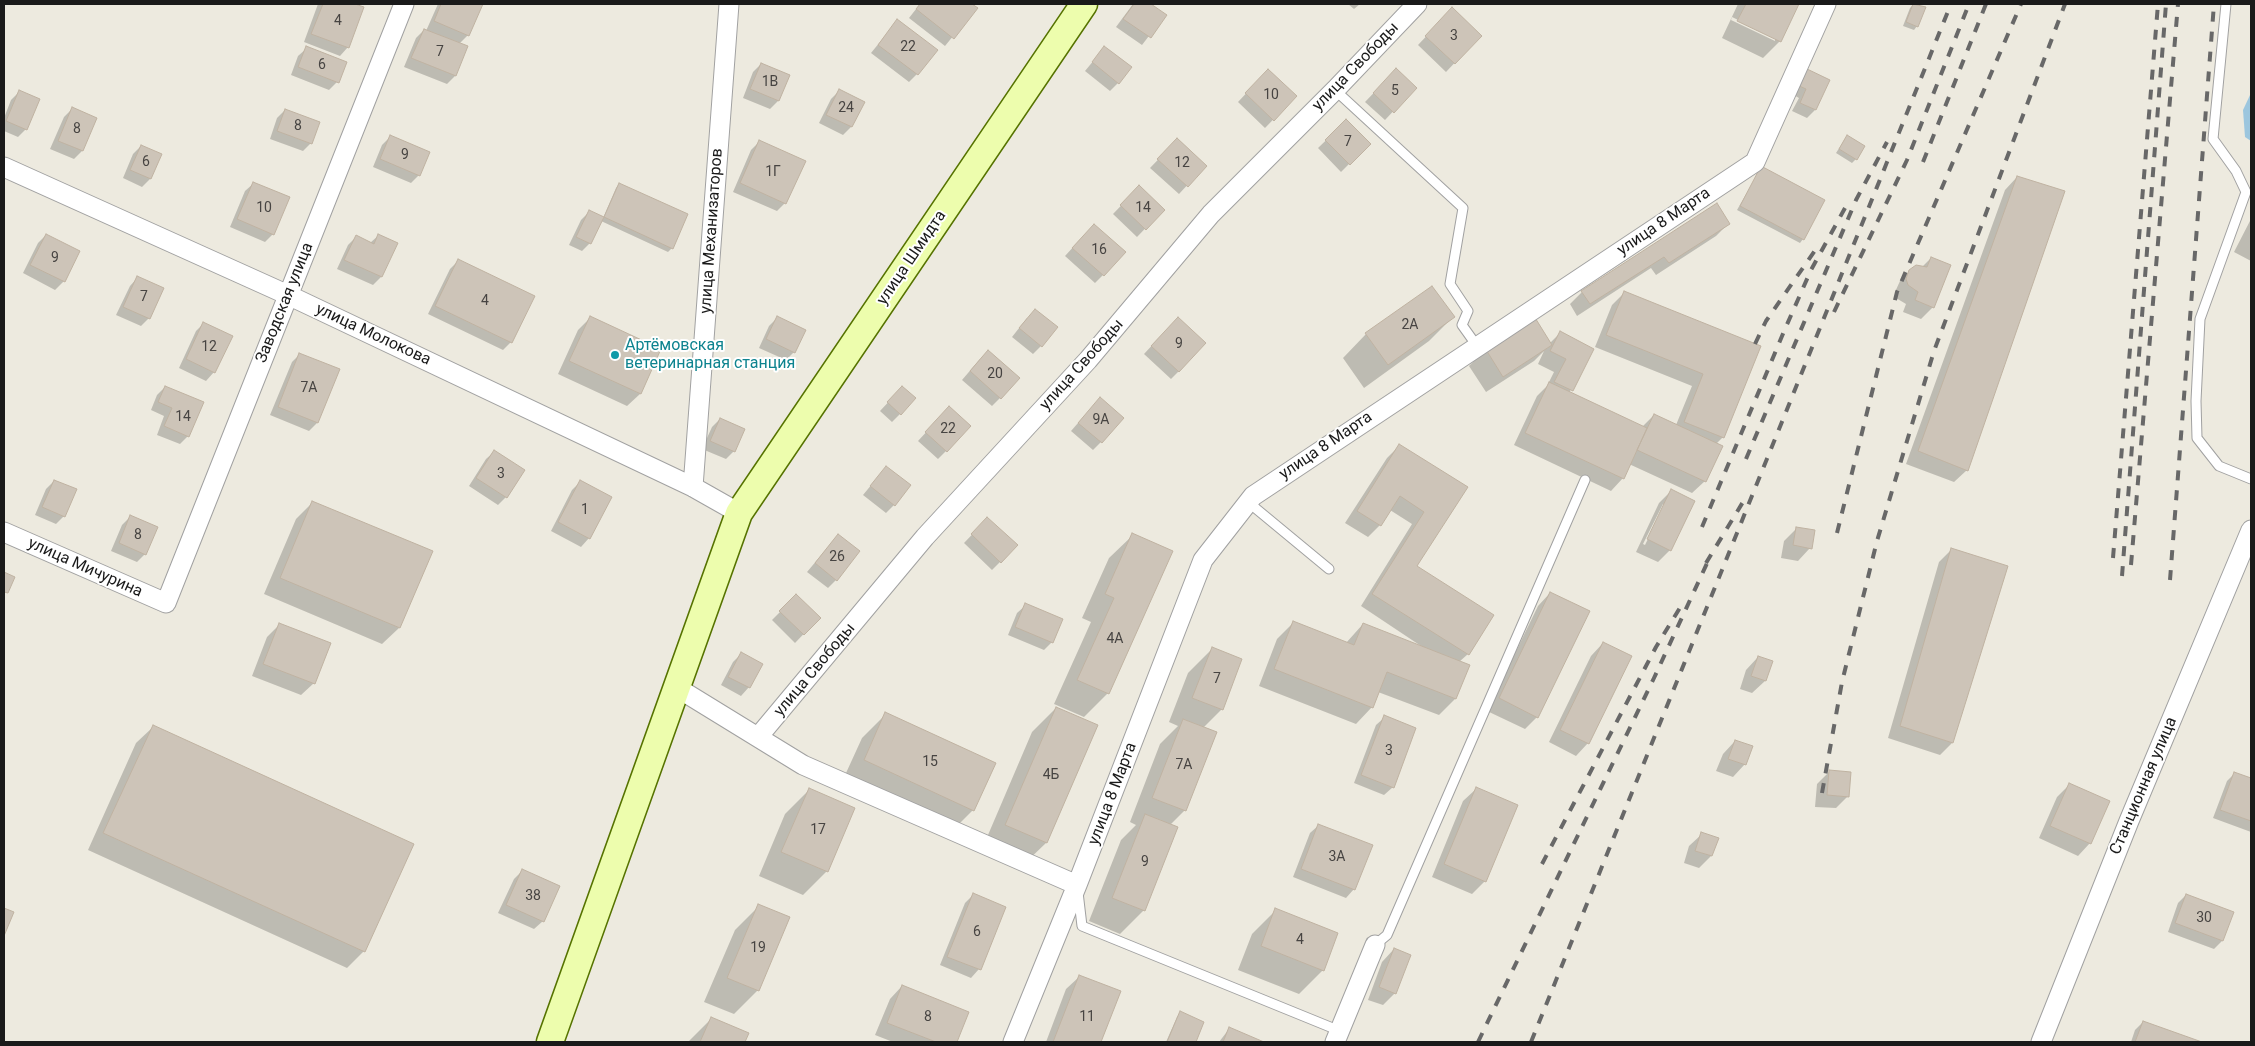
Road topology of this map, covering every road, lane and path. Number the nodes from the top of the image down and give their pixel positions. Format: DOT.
graph roads {
  1 [pos="404,4"];
  2 [pos="729,4"];
  3 [pos="1084,4"];
  4 [pos="1417,4"];
  5 [pos="1826,4"];
  6 [pos="2226,4"];
  7 [pos="1335,90"];
  8 [pos="4,167"];
  9 [pos="288,295"];
  10 [pos="1477,346"];
  11 [pos="2251,479"];
  12 [pos="1585,480"];
  13 [pos="693,487"];
  14 [pos="1248,502"];
  15 [pos="739,513"];
  16 [pos="2251,530"];
  17 [pos="4,532"];
  18 [pos="1329,569"];
  19 [pos="166,603"];
  20 [pos="676,687"];
  21 [pos="758,737"];
  22 [pos="1077,885"];
  23 [pos="1375,945"];
  24 [pos="1337,1037"];
  25 [pos="550,1042"];
  26 [pos="1014,1042"];
  27 [pos="2041,1042"];
  1 -- 9 [label="street, Заводская улица"];
  2 -- 13 [label="street, улица Механизаторов"];
  3 -- 15 [label="street, улица Шмидта"];
  4 -- 7 [label="street, улица Свободы"];
  5 -- 10 [label="street, улица 8 Марта"];
  6 -- 11 [label="lane"];
  7 -- 10 [label="lane"];
  7 -- 21 [label="street, улица Свободы"];
  8 -- 9 [label="street, улица Молокова"];
  9 -- 13 [label="street, улица Молокова"];
  9 -- 19 [label="street, Заводская улица"];
  10 -- 14 [label="street, улица 8 Марта"];
  12 -- 23 [label="lane"];
  13 -- 15 [label="street, улица Молокова"];
  14 -- 18 [label="lane"];
  14 -- 22 [label="street, улица 8 Марта"];
  15 -- 20 [label="street"];
  16 -- 27 [label="street, Станционная улица"];
  17 -- 19 [label="street, улица Мичурина"];
  20 -- 21 [label="street"];
  20 -- 25 [label="street"];
  21 -- 22 [label="street"];
  22 -- 24 [label="lane"];
  22 -- 26 [label="street, улица 8 Марта"];
  23 -- 24 [label="street"];
}
